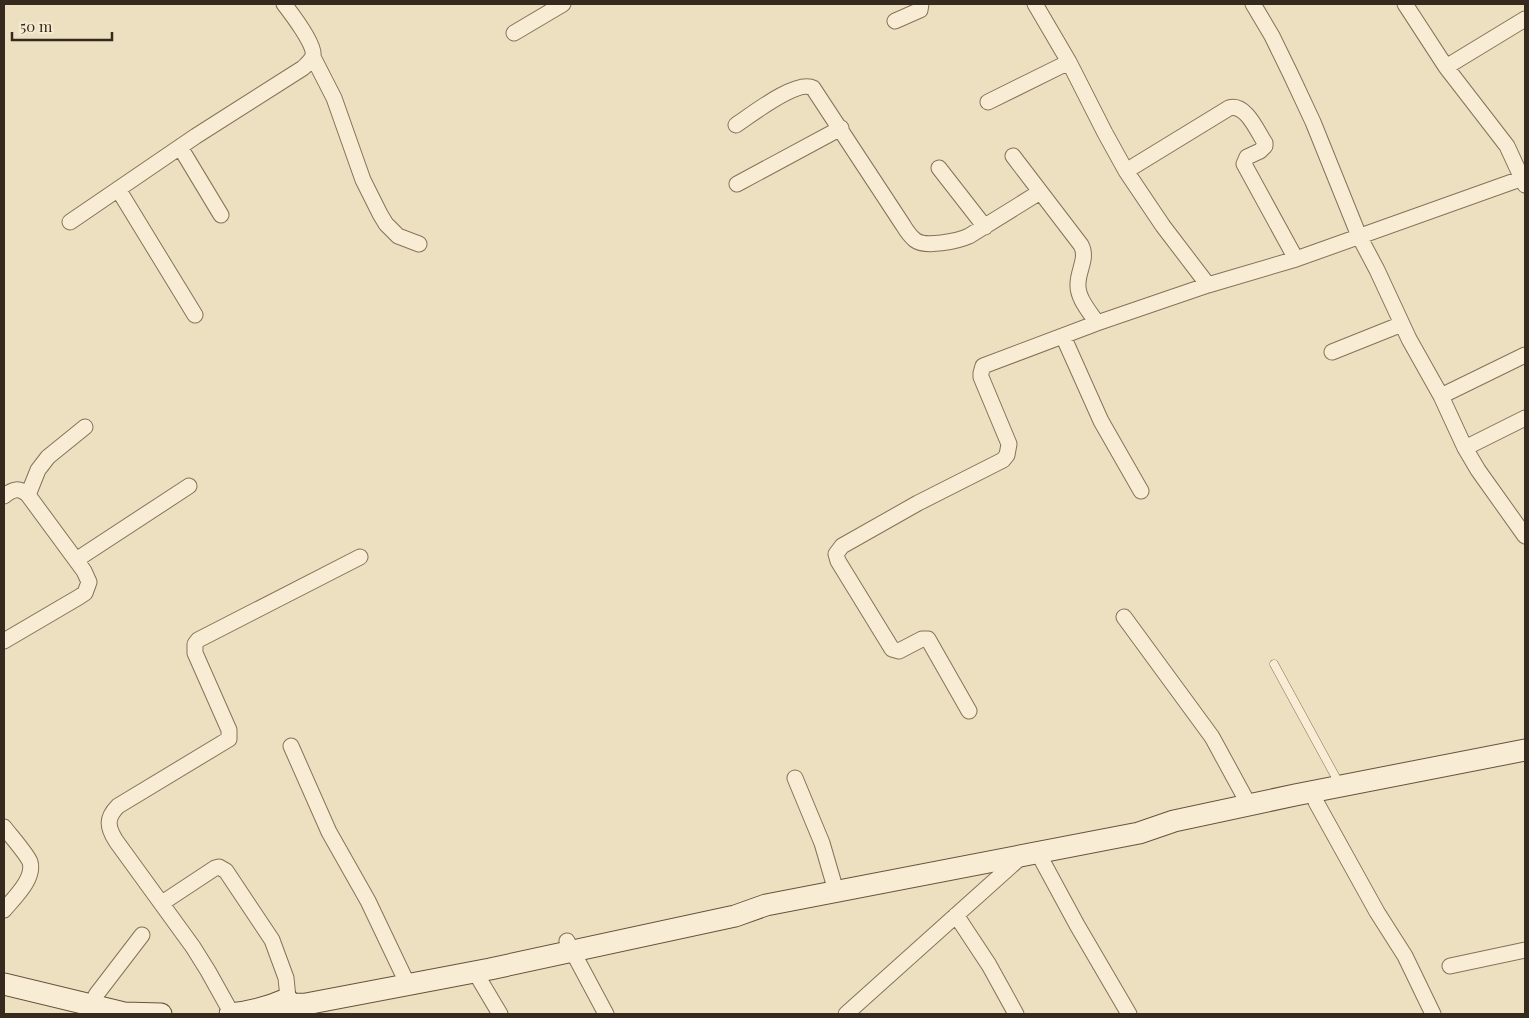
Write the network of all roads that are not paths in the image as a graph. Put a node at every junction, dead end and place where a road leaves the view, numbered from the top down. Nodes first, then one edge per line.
1 (284, 4) edge
2 (563, 4) edge
3 (922, 4) edge
4 (1035, 4) edge
5 (1253, 4) edge
6 (1405, 4) edge
7 (1525, 18) edge
8 (895, 21) dead end
9 (514, 33) dead end
10 (313, 57) junction
11 (1069, 62) junction
12 (1446, 67) junction
13 (988, 102) dead end
14 (736, 125) dead end
15 (841, 128) junction
16 (180, 147) junction
17 (1013, 156) dead end
18 (939, 168) dead end
19 (1126, 171) junction
20 (1524, 182) edge
21 (736, 184) dead end
22 (118, 189) junction
23 (1040, 192) junction
24 (221, 215) dead end
25 (70, 222) dead end
26 (985, 227) junction
27 (1359, 236) junction
28 (419, 244) dead end
29 (1296, 260) junction
30 (1208, 285) junction
31 (195, 316) dead end
32 (1097, 323) junction
33 (1402, 324) junction
34 (1063, 336) junction
35 (1332, 352) dead end
36 (1525, 355) edge
37 (1441, 396) junction
38 (1525, 418) edge
39 (85, 427) dead end
40 (1465, 448) junction
41 (189, 486) dead end
42 (1141, 491) dead end
43 (28, 495) junction
44 (4, 496) edge
45 (1519, 516) edge
46 (1525, 536) edge
47 (360, 558) dead end
48 (76, 560) junction
49 (1124, 617) dead end
50 (4, 641) edge
51 (1274, 664) dead end
52 (969, 711) dead end
53 (291, 746) dead end
54 (1525, 750) edge
55 (1525, 762) edge
56 (795, 778) dead end
57 (1341, 786) junction
58 (1316, 802) junction
59 (1249, 805) junction
60 (4, 827) edge
61 (1139, 833) junction
62 (1029, 855) junction
63 (836, 892) junction
64 (162, 904) junction
65 (4, 910) edge
66 (956, 915) junction
67 (142, 935) dead end
68 (569, 946) junction
69 (1525, 950) edge
70 (1450, 966) dead end
71 (475, 972) junction
72 (406, 979) junction
73 (5, 980) edge
74 (96, 995) junction
75 (282, 1001) junction
76 (157, 1014) edge
77 (231, 1014) edge
78 (500, 1014) edge
79 (606, 1014) edge
80 (846, 1014) edge
81 (1016, 1014) edge
82 (1129, 1014) edge
83 (1433, 1014) edge

1 - 10 street
2 - 9 street
3 - 8 street
4 - 11 street
5 - 27 street
6 - 12 street
7 - 12 street
10 - 16 street
10 - 28 street
11 - 13 street
11 - 19 street
12 - 20 street
14 - 15 street
15 - 21 street
15 - 26 street
16 - 22 street
16 - 24 street
17 - 23 street
18 - 26 street
19 - 29 street
19 - 30 street
20 - 27 street
22 - 25 street
22 - 31 street
23 - 26 street
23 - 32 street
27 - 29 street
27 - 33 street
29 - 30 street
30 - 32 street
32 - 34 street
33 - 35 street
33 - 37 street
34 - 42 street
34 - 52 street
36 - 37 street
37 - 40 street
38 - 40 street
39 - 43 street
40 - 45 street
41 - 48 street
43 - 44 street
43 - 48 street
45 - 46 street
47 - 64 street
48 - 50 street
49 - 59 street
51 - 57 lane
53 - 72 street
54 - 57 street
55 - 58 street
56 - 63 street
57 - 59 street
58 - 61 street
58 - 83 street
59 - 61 street
60 - 65 street
61 - 62 street
62 - 63 street
62 - 66 street
62 - 82 street
63 - 68 street
64 - 75 street
64 - 77 street
66 - 80 street
66 - 81 street
67 - 74 street
68 - 71 street
68 - 72 street
68 - 79 street
69 - 70 street
71 - 72 street
71 - 78 street
72 - 75 street
73 - 74 street
73 - 76 street
74 - 76 street
75 - 77 street

